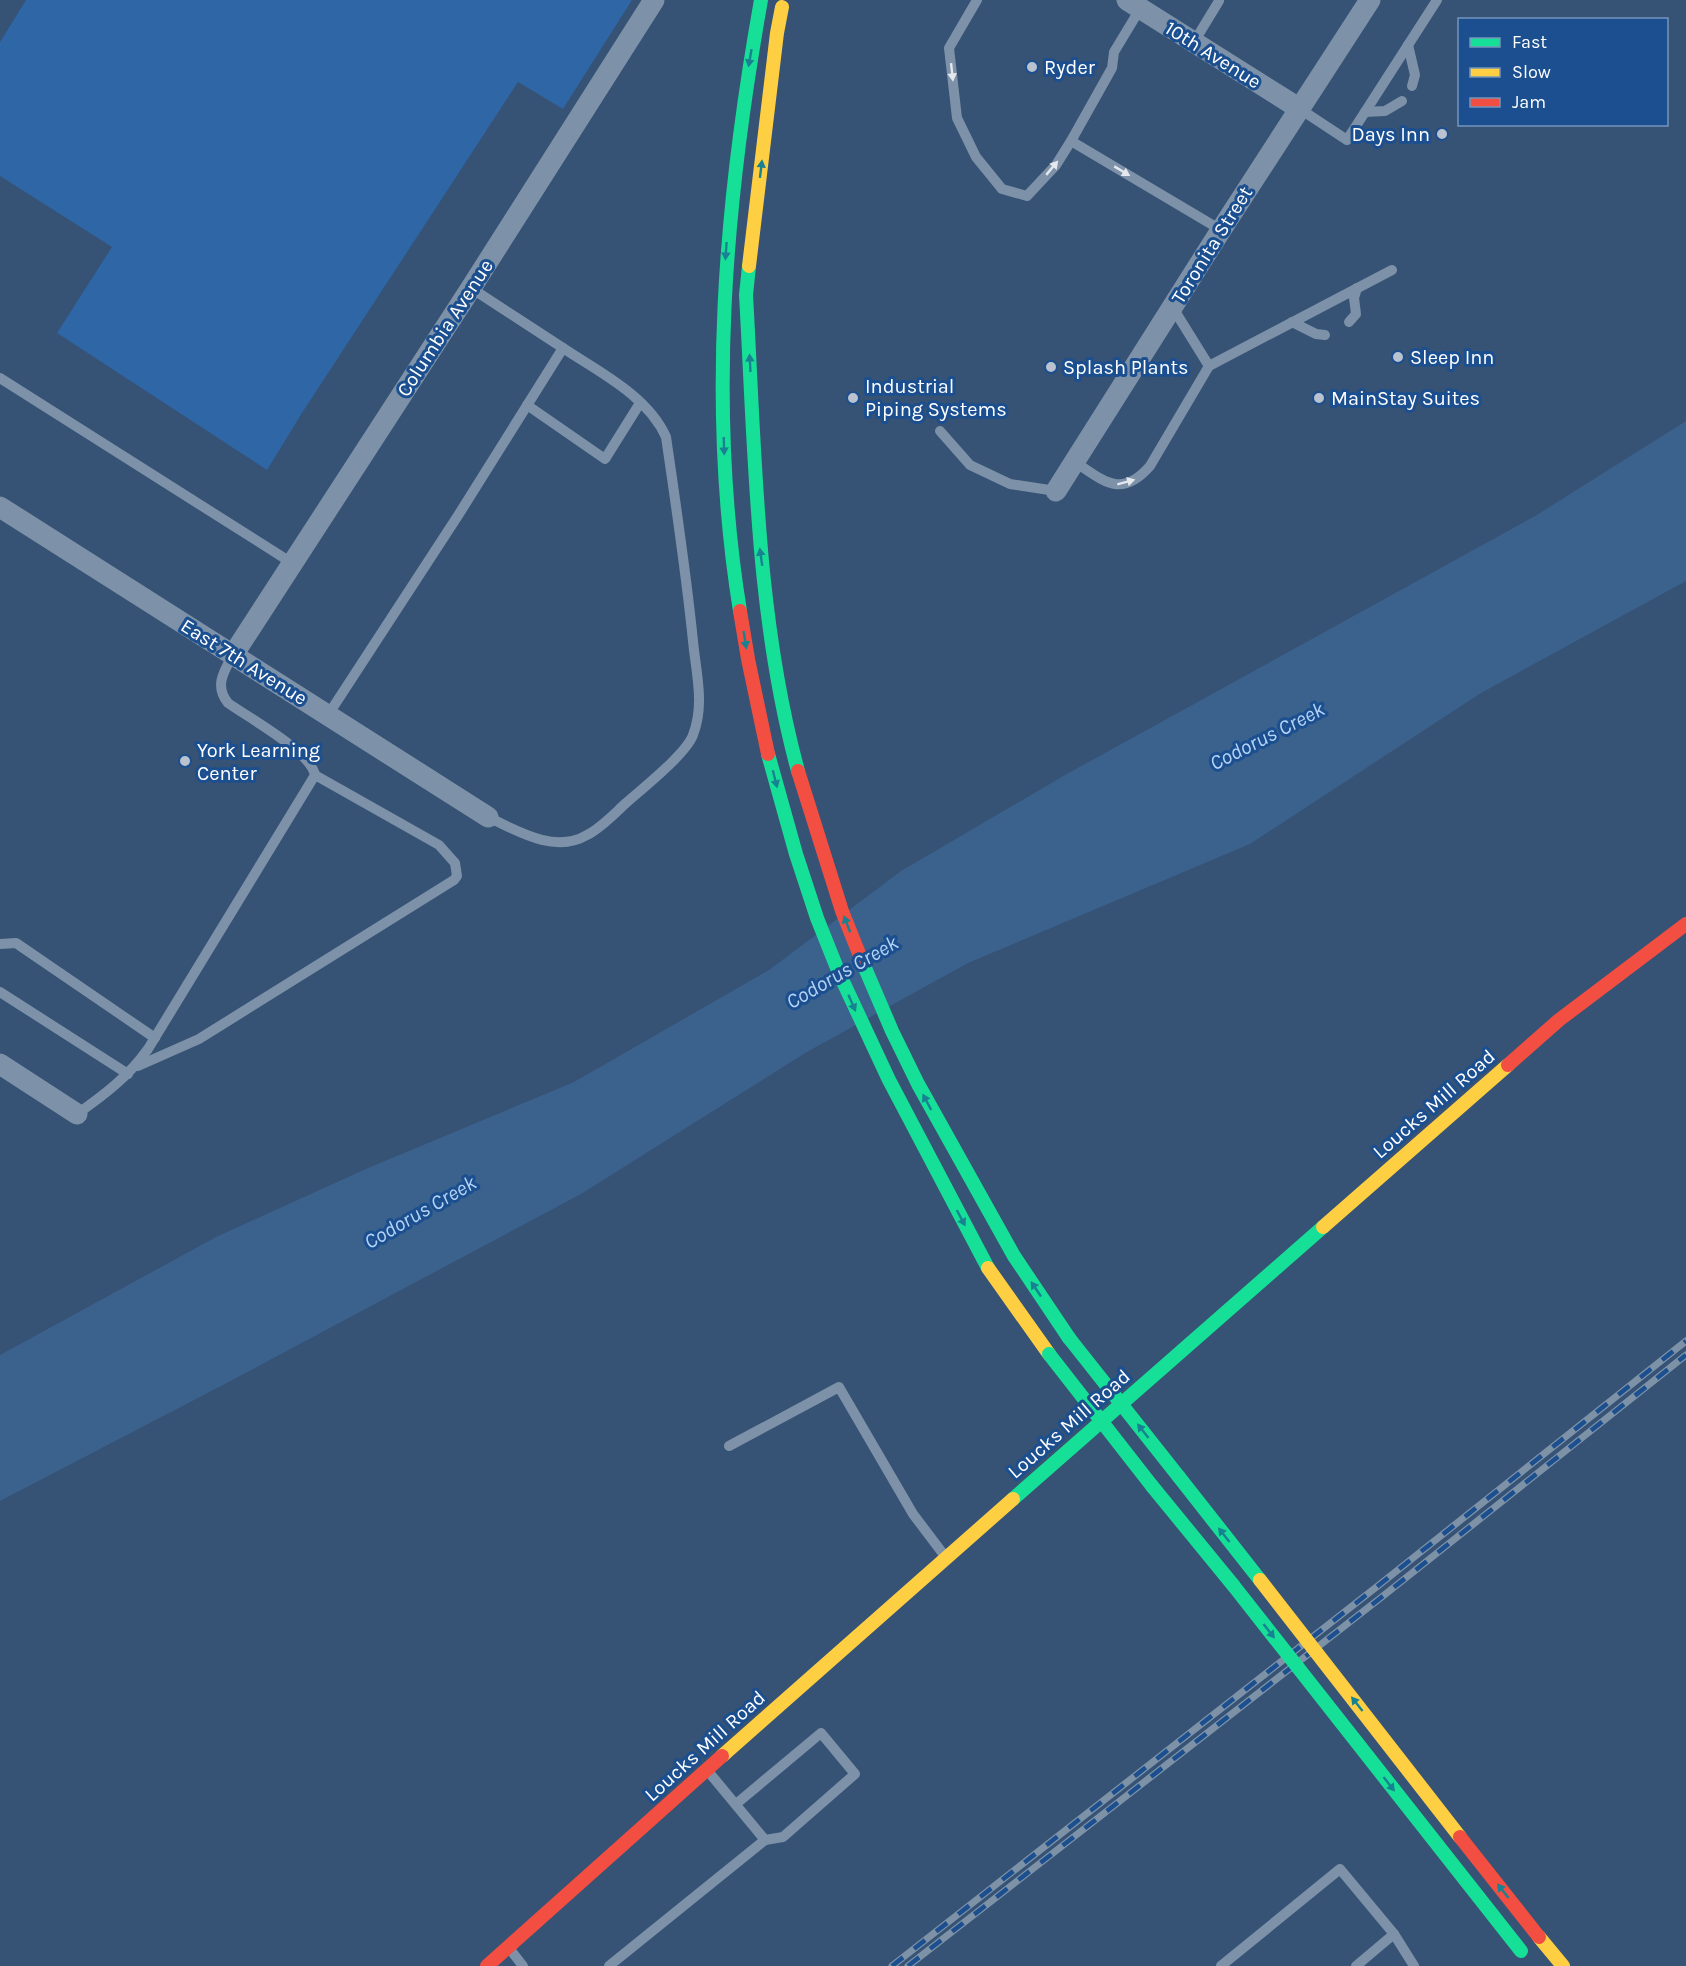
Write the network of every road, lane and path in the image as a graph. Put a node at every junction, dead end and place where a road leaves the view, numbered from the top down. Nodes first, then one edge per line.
1 (654, 0) edge
2 (761, 0) edge
3 (783, 0) edge
4 (977, 0) edge
5 (1370, 0) edge
6 (1437, 0) edge
7 (1219, 1) edge
8 (1133, 4) edge
9 (1194, 42) junction
10 (1408, 45) junction
11 (1412, 86) dead end
12 (1402, 101) dead end
13 (1300, 109) junction
14 (1365, 112) junction
15 (1071, 141) junction
16 (1221, 230) junction
17 (1392, 270) dead end
18 (471, 288) junction
19 (1357, 288) junction
20 (1173, 308) junction
21 (1292, 322) junction
22 (1349, 322) dead end
23 (1325, 335) dead end
24 (562, 348) junction
25 (1209, 366) junction
26 (0, 378) edge
27 (640, 403) junction
28 (527, 405) junction
29 (940, 431) dead end
30 (1075, 462) junction
31 (1056, 491) joint
32 (0, 507) edge
33 (292, 563) junction
34 (233, 655) junction
35 (328, 715) junction
36 (315, 775) junction
37 (488, 817) joint
38 (1686, 924) edge
39 (0, 944) edge
40 (0, 992) edge
41 (155, 1038) junction
42 (0, 1064) edge
43 (132, 1070) junction
44 (77, 1114) joint
45 (729, 1446) dead end
46 (946, 1557) junction
47 (707, 1770) junction
48 (736, 1804) junction
49 (765, 1840) junction
50 (1394, 1934) junction
51 (508, 1947) junction
52 (1524, 1955) dead end
53 (487, 1966) edge
54 (523, 1966) edge
55 (609, 1966) edge
56 (1221, 1966) edge
57 (1356, 1966) edge
58 (1414, 1966) edge
59 (1563, 1966) edge

1 - 18 street, Columbia Avenue
2 -> 52 main road, bridge
59 -> 3 main road, bridge
4 -> 15 lane
5 - 13 street, Toronita Street
6 - 10 lane
7 - 9 lane
8 - 9 street, 10th Avenue
8 - 15 lane
9 - 13 street, 10th Avenue
10 - 11 lane
10 - 14 lane
12 - 14 lane
13 - 14 lane
13 - 16 street, Toronita Street
15 -> 16 lane
16 - 20 street, Toronita Street
17 - 19 lane
18 - 24 lane
18 - 33 street, Columbia Avenue
19 - 21 lane
19 - 22 lane
20 - 25 lane
20 - 30 street, Toronita Street
21 - 23 lane
21 - 25 lane
24 - 27 lane
24 - 28 lane
30 -> 25 lane
26 - 33 lane
27 - 28 lane
27 - 37 lane
28 - 35 lane
29 - 31 lane
30 - 31 street, Toronita Street
32 - 34 street, East 7th Avenue
33 - 34 street, Columbia Avenue
34 - 35 street, East 7th Avenue
34 - 36 lane
35 - 37 street, East 7th Avenue
36 - 41 lane
36 - 43 lane
38 - 46 main road, Loucks Mill Road
39 - 41 lane
40 - 43 lane
41 - 43 lane
42 - 44 street
43 - 44 lane
45 - 46 lane
46 - 47 main road, Loucks Mill Road
47 - 48 lane
47 - 51 main road, Loucks Mill Road
48 - 49 lane
48 - 49 lane
49 - 55 lane
50 - 56 lane
50 - 57 lane
50 - 58 lane
51 - 53 main road, Loucks Mill Road
51 - 54 lane

